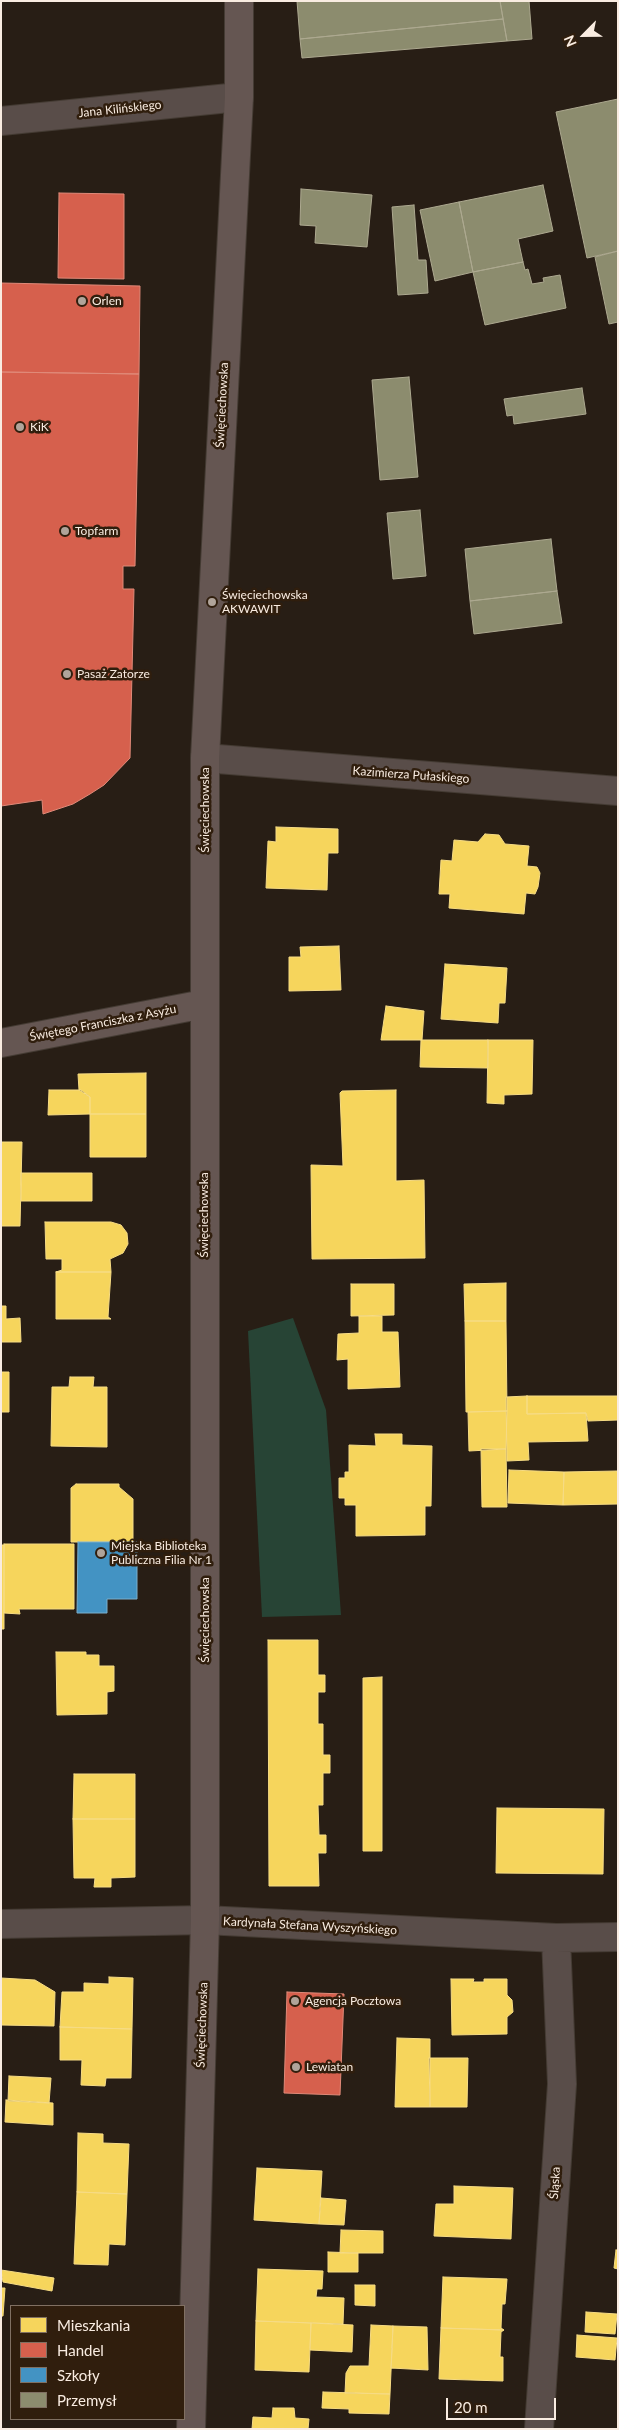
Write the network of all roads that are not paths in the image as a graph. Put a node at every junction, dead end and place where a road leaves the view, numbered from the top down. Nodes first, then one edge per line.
1 (238, 1) edge
2 (239, 97) junction
3 (1, 121) edge
4 (205, 758) junction
5 (618, 791) edge
6 (204, 1004) junction
7 (1, 1043) edge
8 (205, 1920) junction
9 (1, 1924) edge
10 (618, 1937) edge
11 (556, 1938) junction
12 (191, 2429) edge
13 (539, 2429) edge

1 - 2 street, Święciechowska
2 - 3 street, Jana Kilińskiego
2 - 4 street, Święciechowska
4 - 5 street, Kazimierza Pułaskiego
4 - 6 street, Święciechowska
6 - 7 street, Świętego Franciszka z Asyżu
6 - 8 street, Święciechowska
8 - 9 street, Kardynała Stefana Wyszyńskiego
8 - 11 street, Kardynała Stefana Wyszyńskiego
8 - 12 street, Święciechowska
10 - 11 street, Kardynała Stefana Wyszyńskiego
11 - 13 street, Śląska

